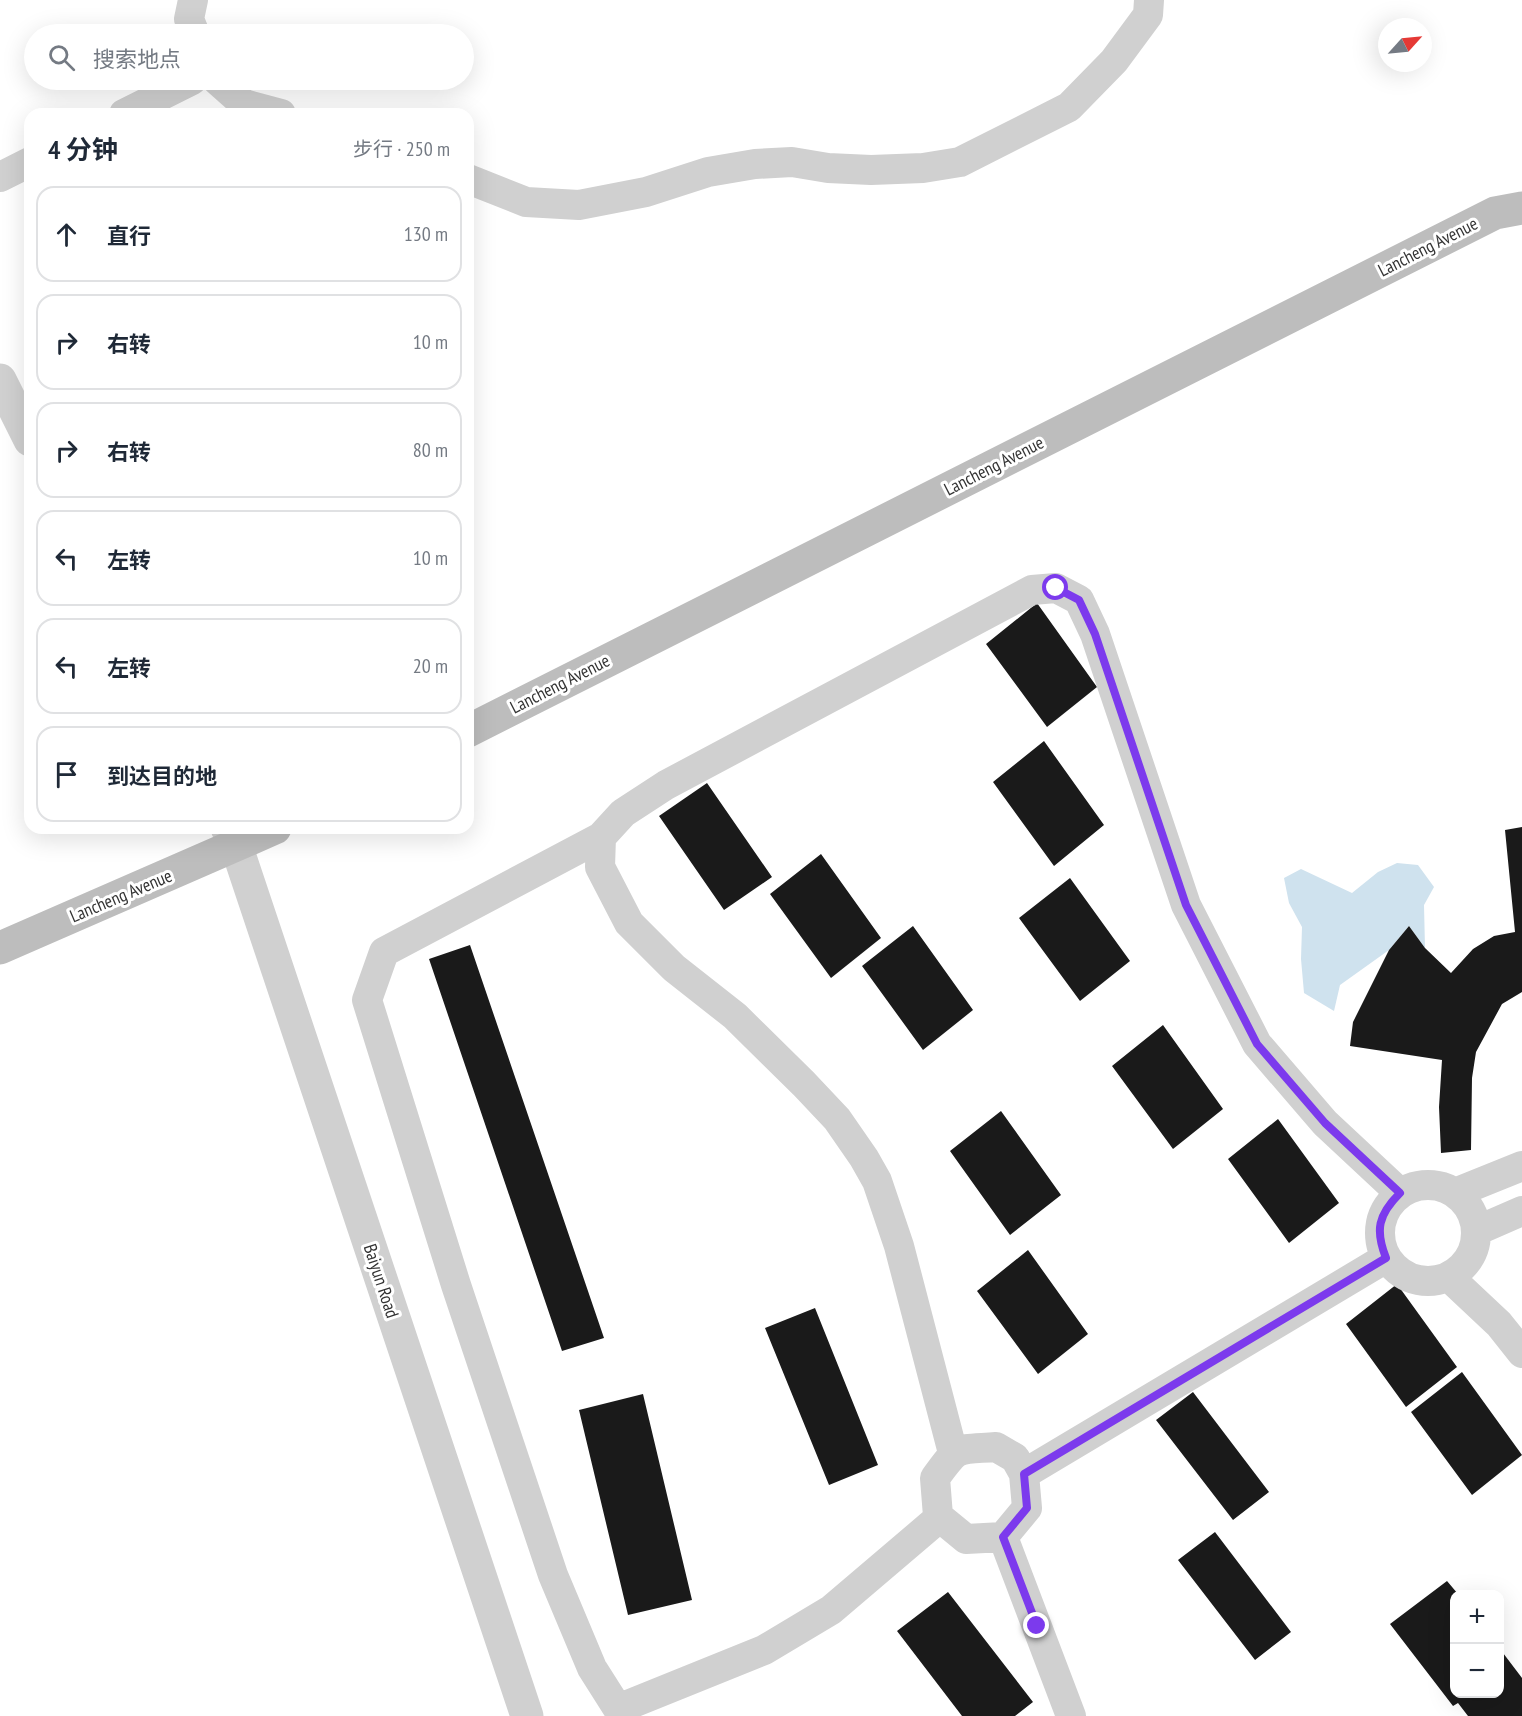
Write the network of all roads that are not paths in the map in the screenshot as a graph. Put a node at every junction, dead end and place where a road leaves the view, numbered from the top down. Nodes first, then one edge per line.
1 (193, 0) edge
2 (1149, 0) edge
3 (191, 24) edge
4 (172, 90) edge
5 (228, 90) edge
6 (136, 108) edge
7 (259, 108) edge
8 (24, 165) edge
9 (0, 177) edge
10 (474, 181) edge
11 (1522, 208) edge
12 (0, 380) edge
13 (24, 428) edge
14 (474, 727) edge
15 (231, 837) edge
16 (601, 837) junction
17 (0, 948) edge
18 (1522, 1166) edge
19 (1400, 1193) junction
20 (1455, 1193) junction
21 (1522, 1211) edge
22 (1476, 1231) junction
23 (1386, 1258) junction
24 (1449, 1277) junction
25 (1522, 1353) edge
26 (953, 1454) junction
27 (1024, 1474) junction
28 (939, 1518) junction
29 (1003, 1537) junction
30 (620, 1712) edge
31 (527, 1716) edge
32 (1071, 1716) edge

1 - 3 street
2 - 10 street
4 - 6 street
5 - 7 street
8 - 9 street
11 - 14 main road, Lancheng Avenue
12 - 13 street
15 - 17 main road, Lancheng Avenue
15 - 31 street, Baiyun Road
16 - 19 street
16 - 26 street
16 - 30 street
18 - 20 street
19 - 20 street
19 - 23 street
20 - 22 street
21 - 22 street
22 - 24 street
23 - 24 street
23 - 27 street
24 - 25 street
26 - 27 street
26 - 28 street
27 - 29 street
28 - 29 street
28 - 30 street
29 - 32 street

